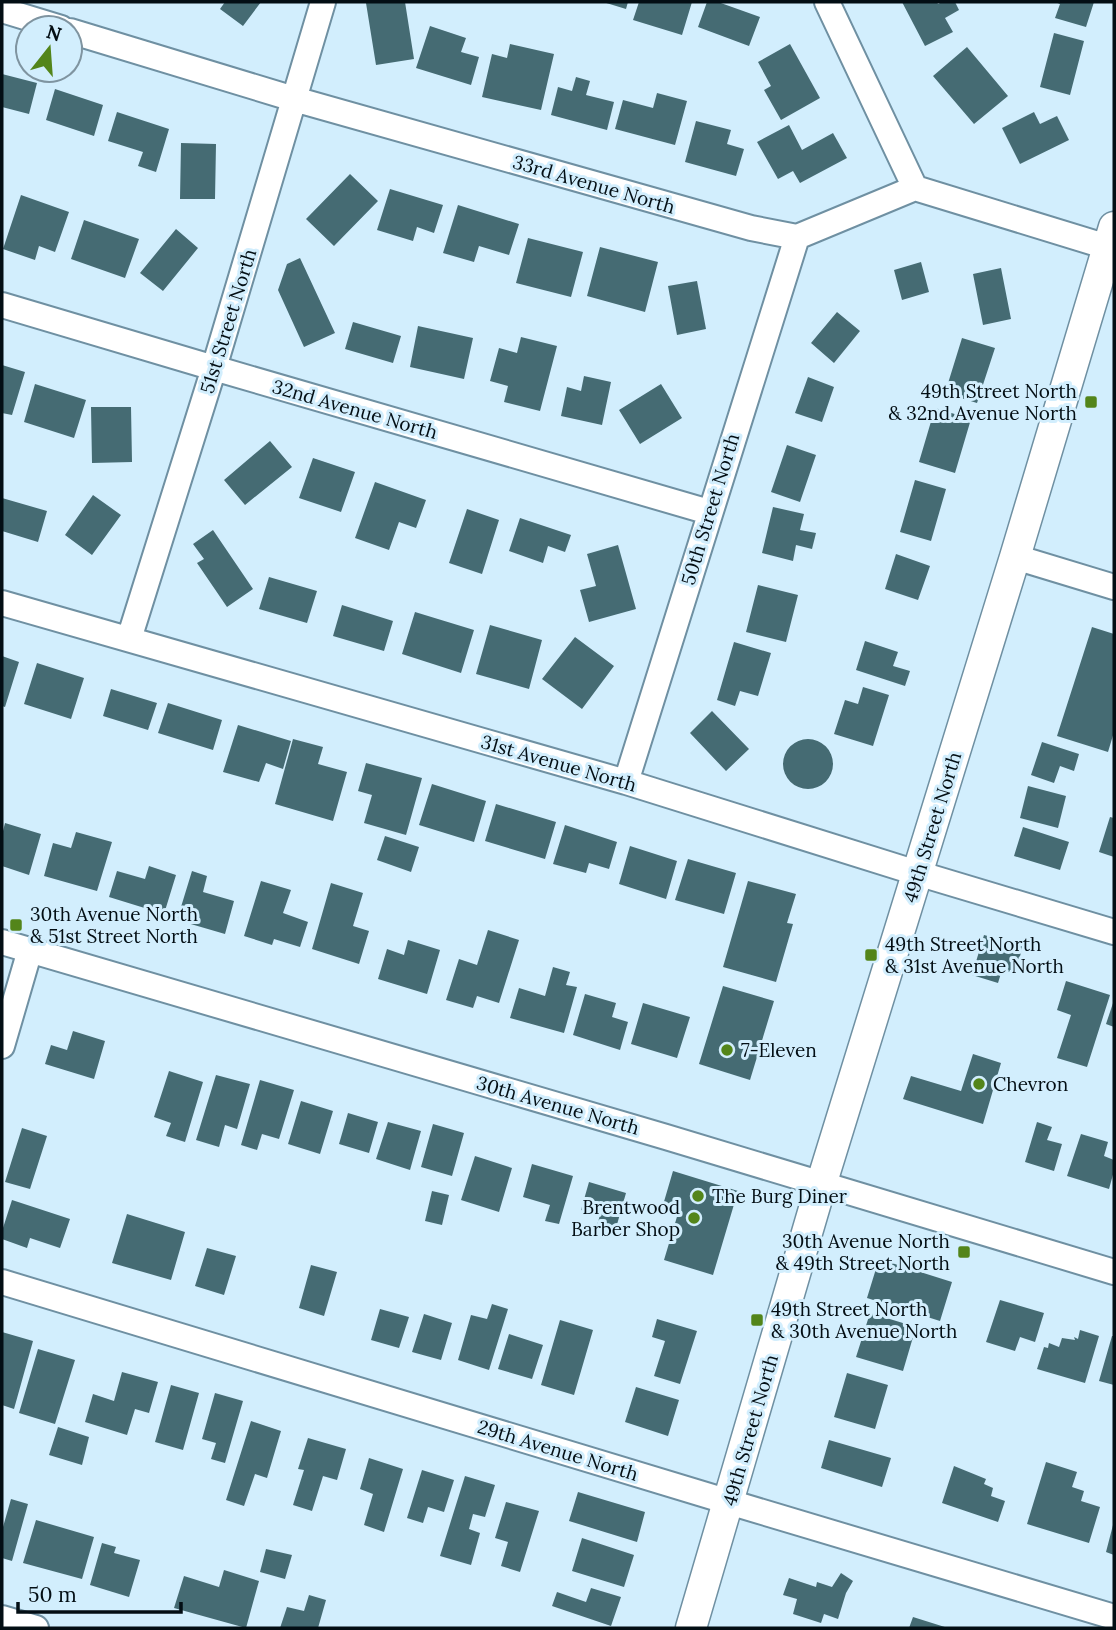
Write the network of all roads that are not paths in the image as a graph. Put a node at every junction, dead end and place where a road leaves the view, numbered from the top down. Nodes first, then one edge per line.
1 (323, 2) edge
2 (827, 2) edge
3 (84, 35) edge
4 (294, 99) junction
5 (915, 188) junction
6 (797, 237) junction
7 (1112, 241) edge
8 (2, 305) edge
9 (214, 368) junction
10 (709, 512) junction
11 (1015, 557) junction
12 (1114, 587) edge
13 (2, 603) edge
14 (129, 639) junction
15 (626, 782) junction
16 (918, 873) junction
17 (1114, 932) edge
18 (2, 942) edge
19 (30, 950) junction
20 (2, 1046) edge
21 (821, 1185) junction
22 (1114, 1272) edge
23 (2, 1282) edge
24 (729, 1502) junction
25 (1114, 1617) edge
26 (2, 1618) edge
27 (36, 1628) edge
28 (691, 1628) edge

1 - 4 street, 51st Street North
2 - 5 street
3 - 4 street, 33rd Avenue North
4 - 6 street, 33rd Avenue North
4 - 9 street, 51st Street North
5 - 6 street
5 - 7 street
6 - 10 street, 50th Street North
7 - 11 main road, 49th Street North
8 - 9 street, 32nd Avenue North
9 - 10 street, 32nd Avenue North
9 - 14 street, 51st Street North
10 - 15 street, 50th Street North
11 - 12 street
11 - 16 main road, 49th Street North
13 - 14 street, 31st Avenue North
14 - 15 street, 31st Avenue North
15 - 16 street, 31st Avenue North
16 - 17 street, 31st Avenue North
16 - 21 main road, 49th Street North
18 - 19 street, 30th Avenue North
19 - 20 street
19 - 21 street, 30th Avenue North
21 - 22 street, 30th Avenue North
21 - 24 main road, 49th Street North
23 - 24 street, 29th Avenue North
24 - 25 street, 29th Avenue North
24 - 28 main road, 49th Street North
26 - 27 street

